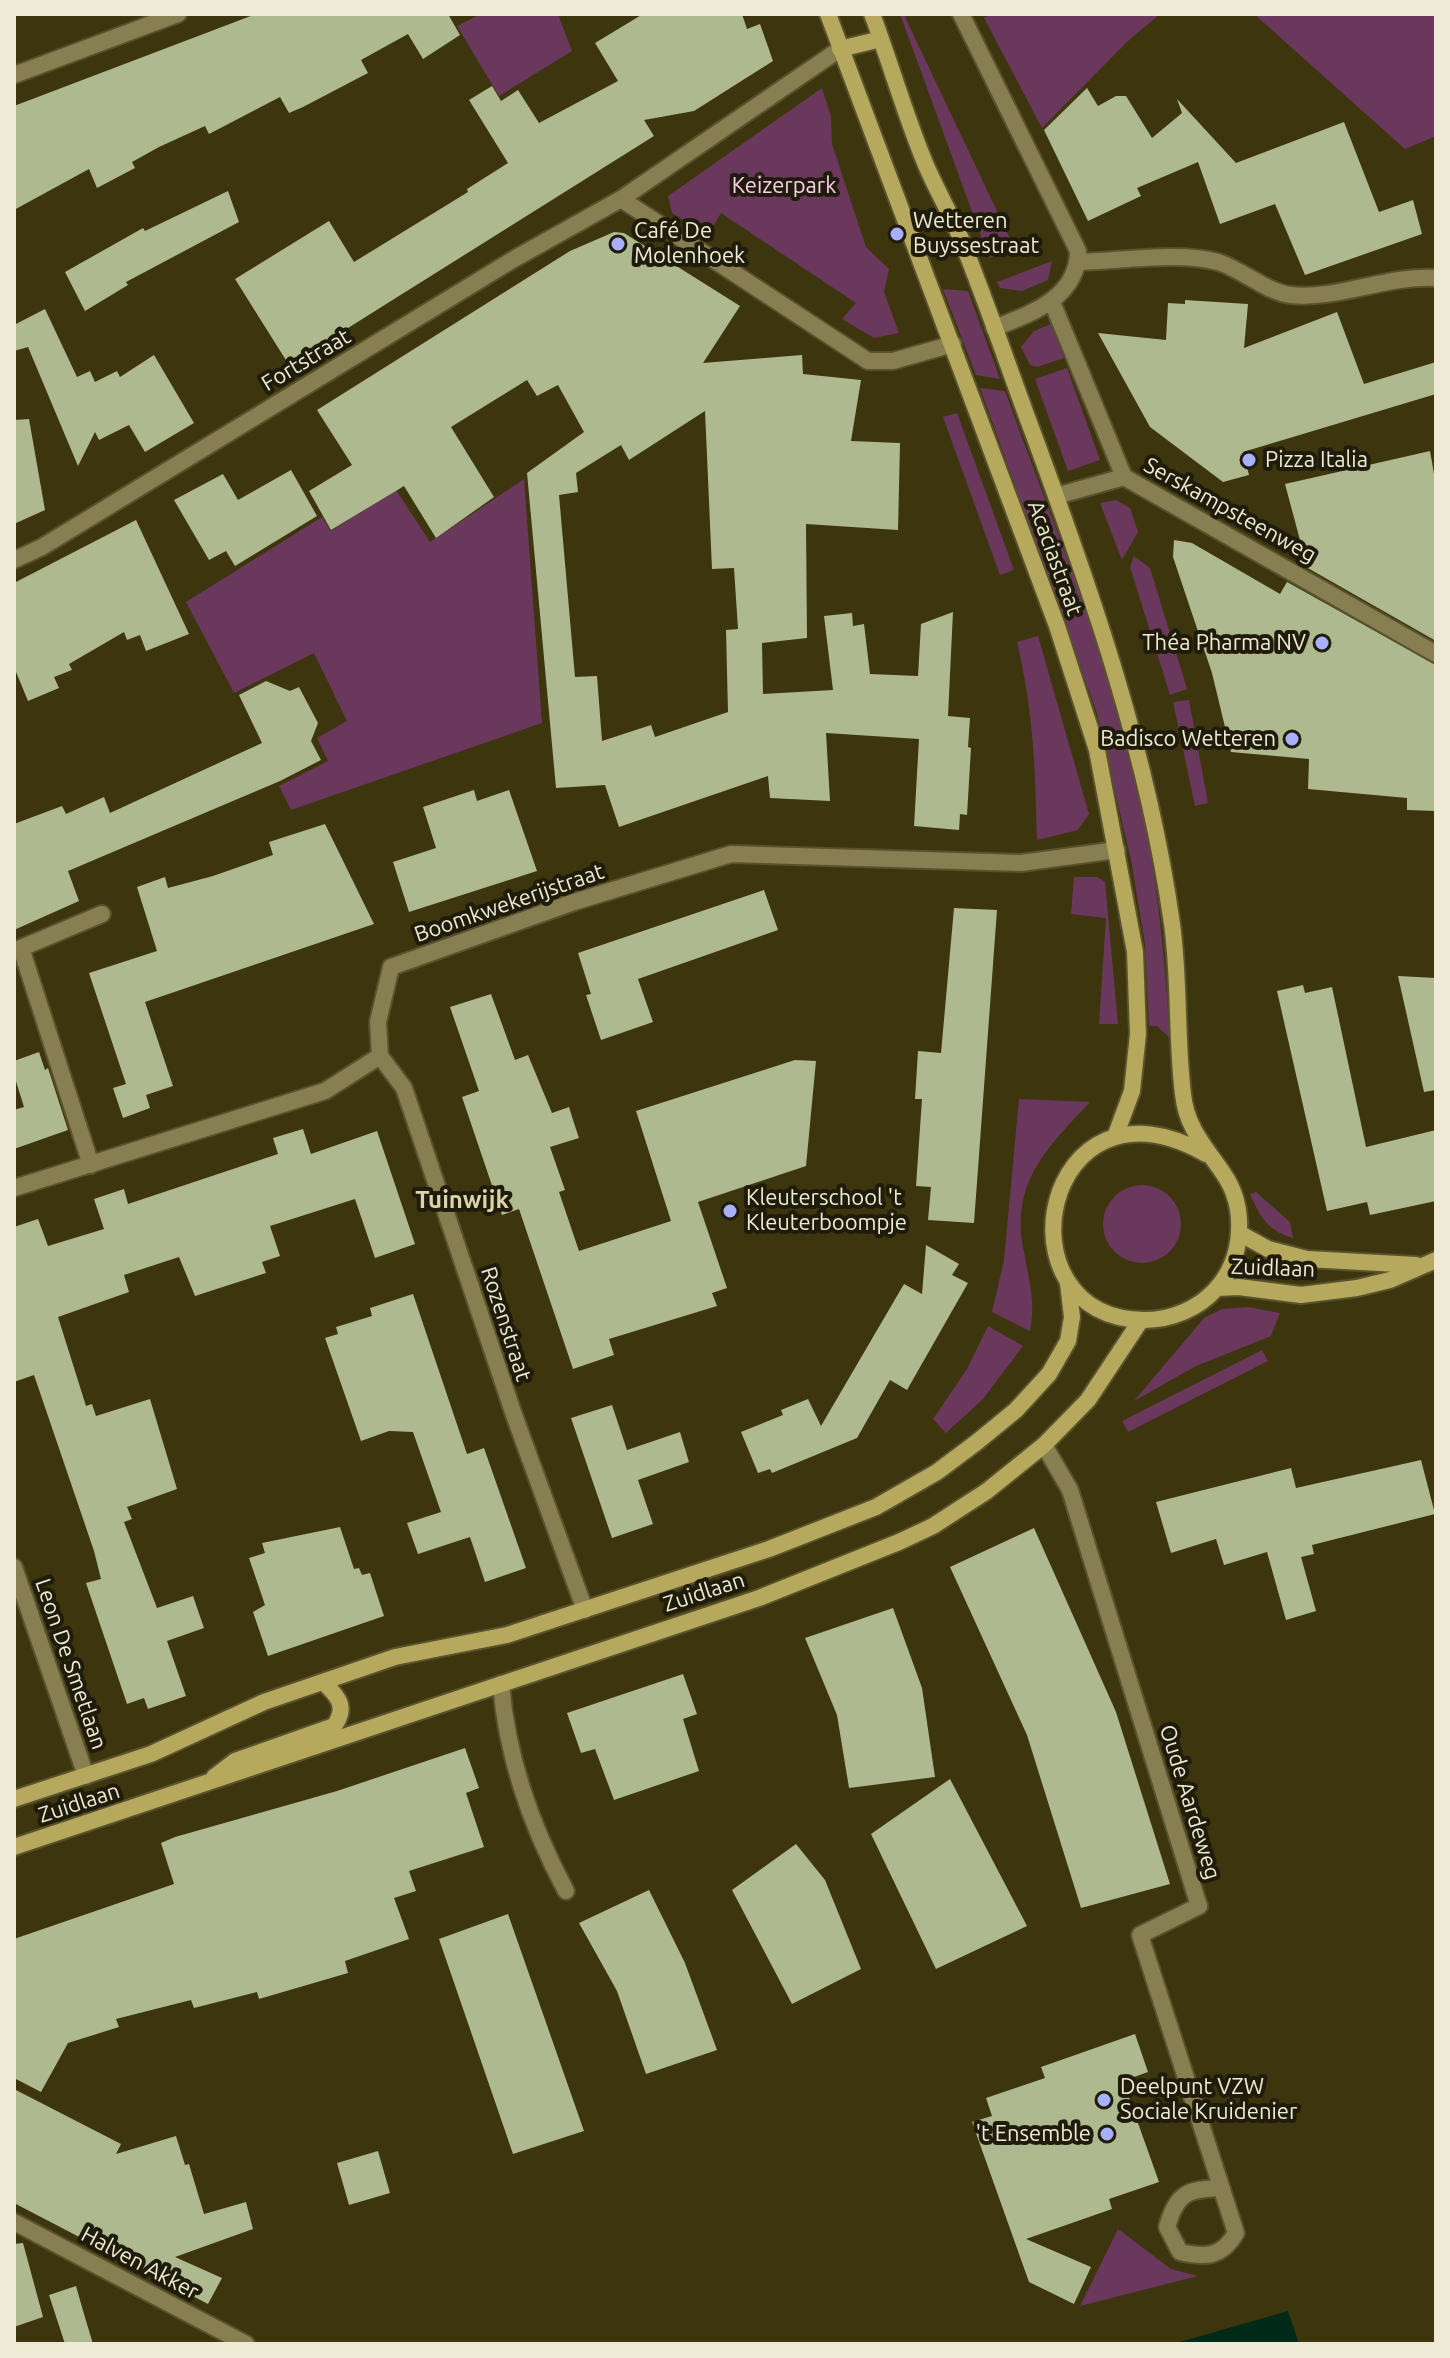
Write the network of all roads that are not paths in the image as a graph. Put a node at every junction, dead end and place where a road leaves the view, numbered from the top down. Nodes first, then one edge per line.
1 (178, 14) edge
2 (828, 14) edge
3 (872, 14) edge
4 (961, 14) edge
5 (881, 39) junction
6 (840, 49) junction
7 (14, 75) edge
8 (621, 199) junction
9 (1078, 262) junction
10 (1436, 278) edge
11 (1052, 302) junction
12 (994, 328) junction
13 (953, 344) junction
14 (1124, 477) junction
15 (1056, 496) junction
16 (14, 560) edge
17 (1436, 654) edge
18 (1117, 850) junction
19 (102, 914) dead end
20 (380, 1056) junction
21 (1115, 1137) junction
22 (1206, 1154) junction
23 (91, 1165) junction
24 (14, 1188) edge
25 (1239, 1233) junction
26 (1436, 1260) edge
27 (1417, 1265) junction
28 (1067, 1277) junction
29 (1217, 1288) junction
30 (1141, 1320) junction
31 (1044, 1445) junction
32 (14, 1567) edge
33 (585, 1610) junction
34 (323, 1682) junction
35 (501, 1684) junction
36 (86, 1776) junction
37 (203, 1785) junction
38 (14, 1799) edge
39 (14, 1847) edge
40 (566, 1891) dead end
41 (1221, 2188) junction
42 (14, 2222) edge
43 (246, 2344) edge

1 - 7 street
2 - 6 main road, Acaciastraat
3 - 5 main road, Acaciastraat
4 - 9 street
5 - 6 main road
5 - 12 main road, Acaciastraat
6 - 8 street, Fortstraat
6 - 13 main road, Acaciastraat
8 - 13 street
8 - 16 street, Fortstraat
9 - 10 street
9 - 11 street
11 - 12 street
11 - 14 street, Serskampsteenweg
12 - 15 main road, Acaciastraat
13 - 18 main road, Acaciastraat
14 - 15 street
14 - 17 street, Serskampsteenweg
15 - 22 main road, Acaciastraat
18 - 20 street, Boomkwekerijstraat
18 - 21 main road, Acaciastraat
19 - 23 street
20 - 23 street
20 - 33 street, Rozenstraat
21 - 22 main road, Acaciastraat
21 - 28 main road, Acaciastraat
22 - 25 main road, Acaciastraat
23 - 24 street
25 - 27 main road, Zuidlaan
25 - 29 main road, Acaciastraat
26 - 27 main road, Zuidlaan
27 - 29 main road, Zuidlaan
28 - 30 main road, Acaciastraat
28 - 33 main road, Zuidlaan
29 - 30 main road, Acaciastraat
30 - 31 main road, Zuidlaan
31 - 35 main road, Zuidlaan
31 - 41 street, Oude Aardeweg
32 - 36 street, Leon De Smetlaan
33 - 34 main road, Zuidlaan
34 - 36 main road, Zuidlaan
34 - 37 main road, Zuidlaan
35 - 37 main road, Zuidlaan
35 - 40 street
36 - 38 main road, Zuidlaan
37 - 39 main road, Zuidlaan
41 - 41 street, Oude Aardeweg
42 - 43 street, Halven Akker

